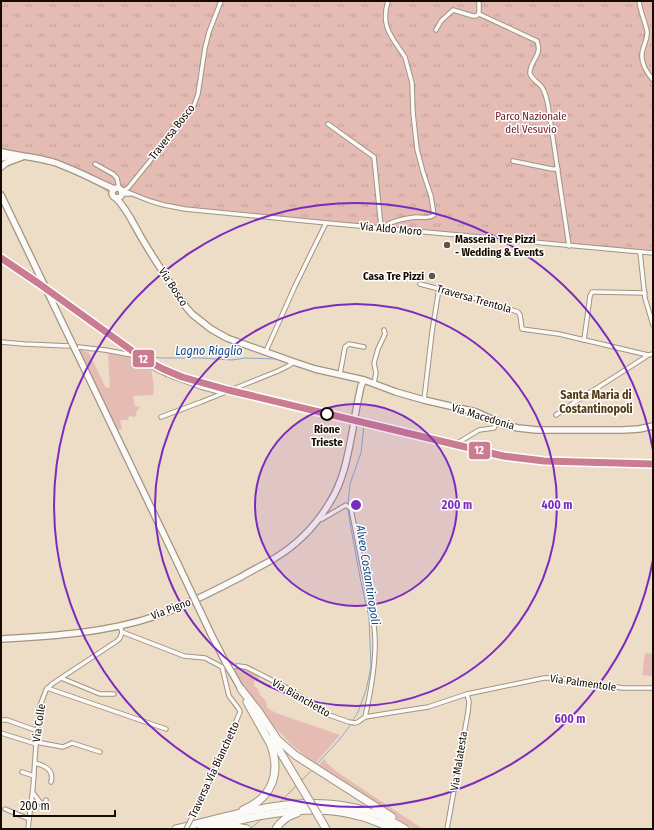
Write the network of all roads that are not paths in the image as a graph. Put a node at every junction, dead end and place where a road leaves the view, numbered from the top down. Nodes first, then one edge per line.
1 (221, 1) edge
2 (388, 1) edge
3 (480, 1) edge
4 (638, 1) edge
5 (479, 14) junction
6 (436, 30) dead end
7 (653, 80) edge
8 (328, 124) dead end
9 (1, 152) edge
10 (16, 155) junction
11 (26, 156) junction
12 (1, 158) edge
13 (512, 161) dead end
14 (96, 164) dead end
15 (1, 167) edge
16 (558, 169) junction
17 (121, 193) junction
18 (1, 195) edge
19 (326, 223) junction
20 (381, 228) junction
21 (387, 228) junction
22 (569, 246) junction
23 (640, 252) junction
24 (653, 253) edge
25 (420, 284) dead end
26 (439, 289) junction
27 (644, 293) junction
28 (653, 325) edge
29 (384, 330) dead end
30 (584, 340) junction
31 (1, 342) edge
32 (74, 346) junction
33 (364, 347) dead end
34 (266, 352) junction
35 (653, 354) edge
36 (648, 355) junction
37 (294, 362) junction
38 (340, 374) junction
39 (364, 380) junction
40 (374, 383) junction
41 (223, 393) junction
42 (424, 400) junction
43 (556, 415) dead end
44 (161, 417) dead end
45 (497, 421) junction
46 (653, 426) edge
47 (459, 442) dead end
48 (350, 502) dead end
49 (346, 505) junction
50 (318, 520) junction
51 (120, 626) junction
52 (122, 632) junction
53 (1, 639) edge
54 (224, 665) junction
55 (60, 678) junction
56 (47, 688) junction
57 (653, 688) edge
58 (241, 689) junction
59 (114, 694) dead end
60 (467, 694) junction
61 (365, 717) junction
62 (1, 720) edge
63 (166, 729) dead end
64 (38, 731) junction
65 (1, 733) edge
66 (36, 743) junction
67 (100, 752) dead end
68 (35, 762) junction
69 (22, 772) dead end
70 (34, 776) junction
71 (51, 782) dead end
72 (33, 793) junction
73 (46, 800) dead end
74 (5, 808) dead end
75 (273, 810) junction
76 (355, 815) junction
77 (29, 818) junction
78 (29, 829) edge
79 (175, 829) edge
80 (186, 829) edge
81 (201, 829) edge
82 (217, 829) edge
83 (247, 829) edge
84 (276, 829) edge
85 (326, 829) edge
86 (392, 829) edge
87 (405, 829) edge
88 (408, 829) edge
89 (447, 829) edge

1 - 17 street, Traversa Bosco
2 - 21 street
3 - 5 street
4 - 7 street
5 - 6 street
5 - 16 street
8 - 20 street
9 - 10 main road, Via Bosco
10 - 11 main road, Via Bosco
10 - 12 main road, Via Bosco
11 - 15 main road
11 - 17 main road, Via Bosco
13 - 16 street
14 - 17 street
16 - 22 street
17 - 19 street, Via Aldo Moro
17 - 34 main road, Via Bosco
18 - 32 main road
19 - 20 street, Via Aldo Moro
19 - 34 street
20 - 21 street, Via Aldo Moro
21 - 22 street, Via Aldo Moro
22 - 23 street, Via Aldo Moro
23 - 24 street, Via Aldo Moro
23 - 27 street
25 - 26 street, Traversa Trentola
26 - 30 street, Traversa Trentola
26 - 42 street
27 - 28 street
27 - 30 street
29 - 40 street
30 - 36 street, Traversa Trentola
31 - 32 street
32 - 41 street
32 - 54 main road, bridge
33 - 38 street
34 - 37 main road, Via Bosco
35 - 36 street, Traversa Trentola
36 - 43 street
37 - 38 main road, Via Bosco
37 - 41 street
38 - 39 main road, Via Bosco
39 - 40 main road, Via Macedonia
39 - 50 main road, Via Pigno
40 - 42 main road, Via Macedonia
41 - 44 street
42 - 45 main road, Via Macedonia
45 - 46 main road, Via Macedonia
45 - 47 street
48 - 49 street, Via Pigno
49 - 50 street, Via Pigno
49 - 61 street
50 - 51 main road, Via Pigno
51 - 52 street
51 - 53 main road, Via Pigno
52 - 54 street, Via Bianchetto
52 - 55 street, Via Colle
54 - 58 main road, bridge
54 - 61 street, Via Bianchetto
54 - 80 street, Traversa Via Bianchetto, bridge
55 - 56 street, Via Colle
55 - 59 street
56 - 63 street
56 - 64 street, Via Colle
57 - 60 street, Via Palmentole
58 - 79 highway
58 - 85 highway, bridge
58 - 88 highway
60 - 61 street, Via Bianchetto
60 - 89 street, Via Malatesta
62 - 64 street
64 - 66 street, Via Colle
65 - 66 street
66 - 67 street
66 - 68 street, Via Colle
68 - 70 street, Via Colle
68 - 71 street
69 - 70 street
70 - 72 street, Via Colle
72 - 73 street
72 - 77 street, Via Colle
74 - 77 street
75 - 76 highway
75 - 79 highway
75 - 81 highway
75 - 87 highway
76 - 84 highway
76 - 86 highway
77 - 78 street, Via Colle
82 - 83 highway

